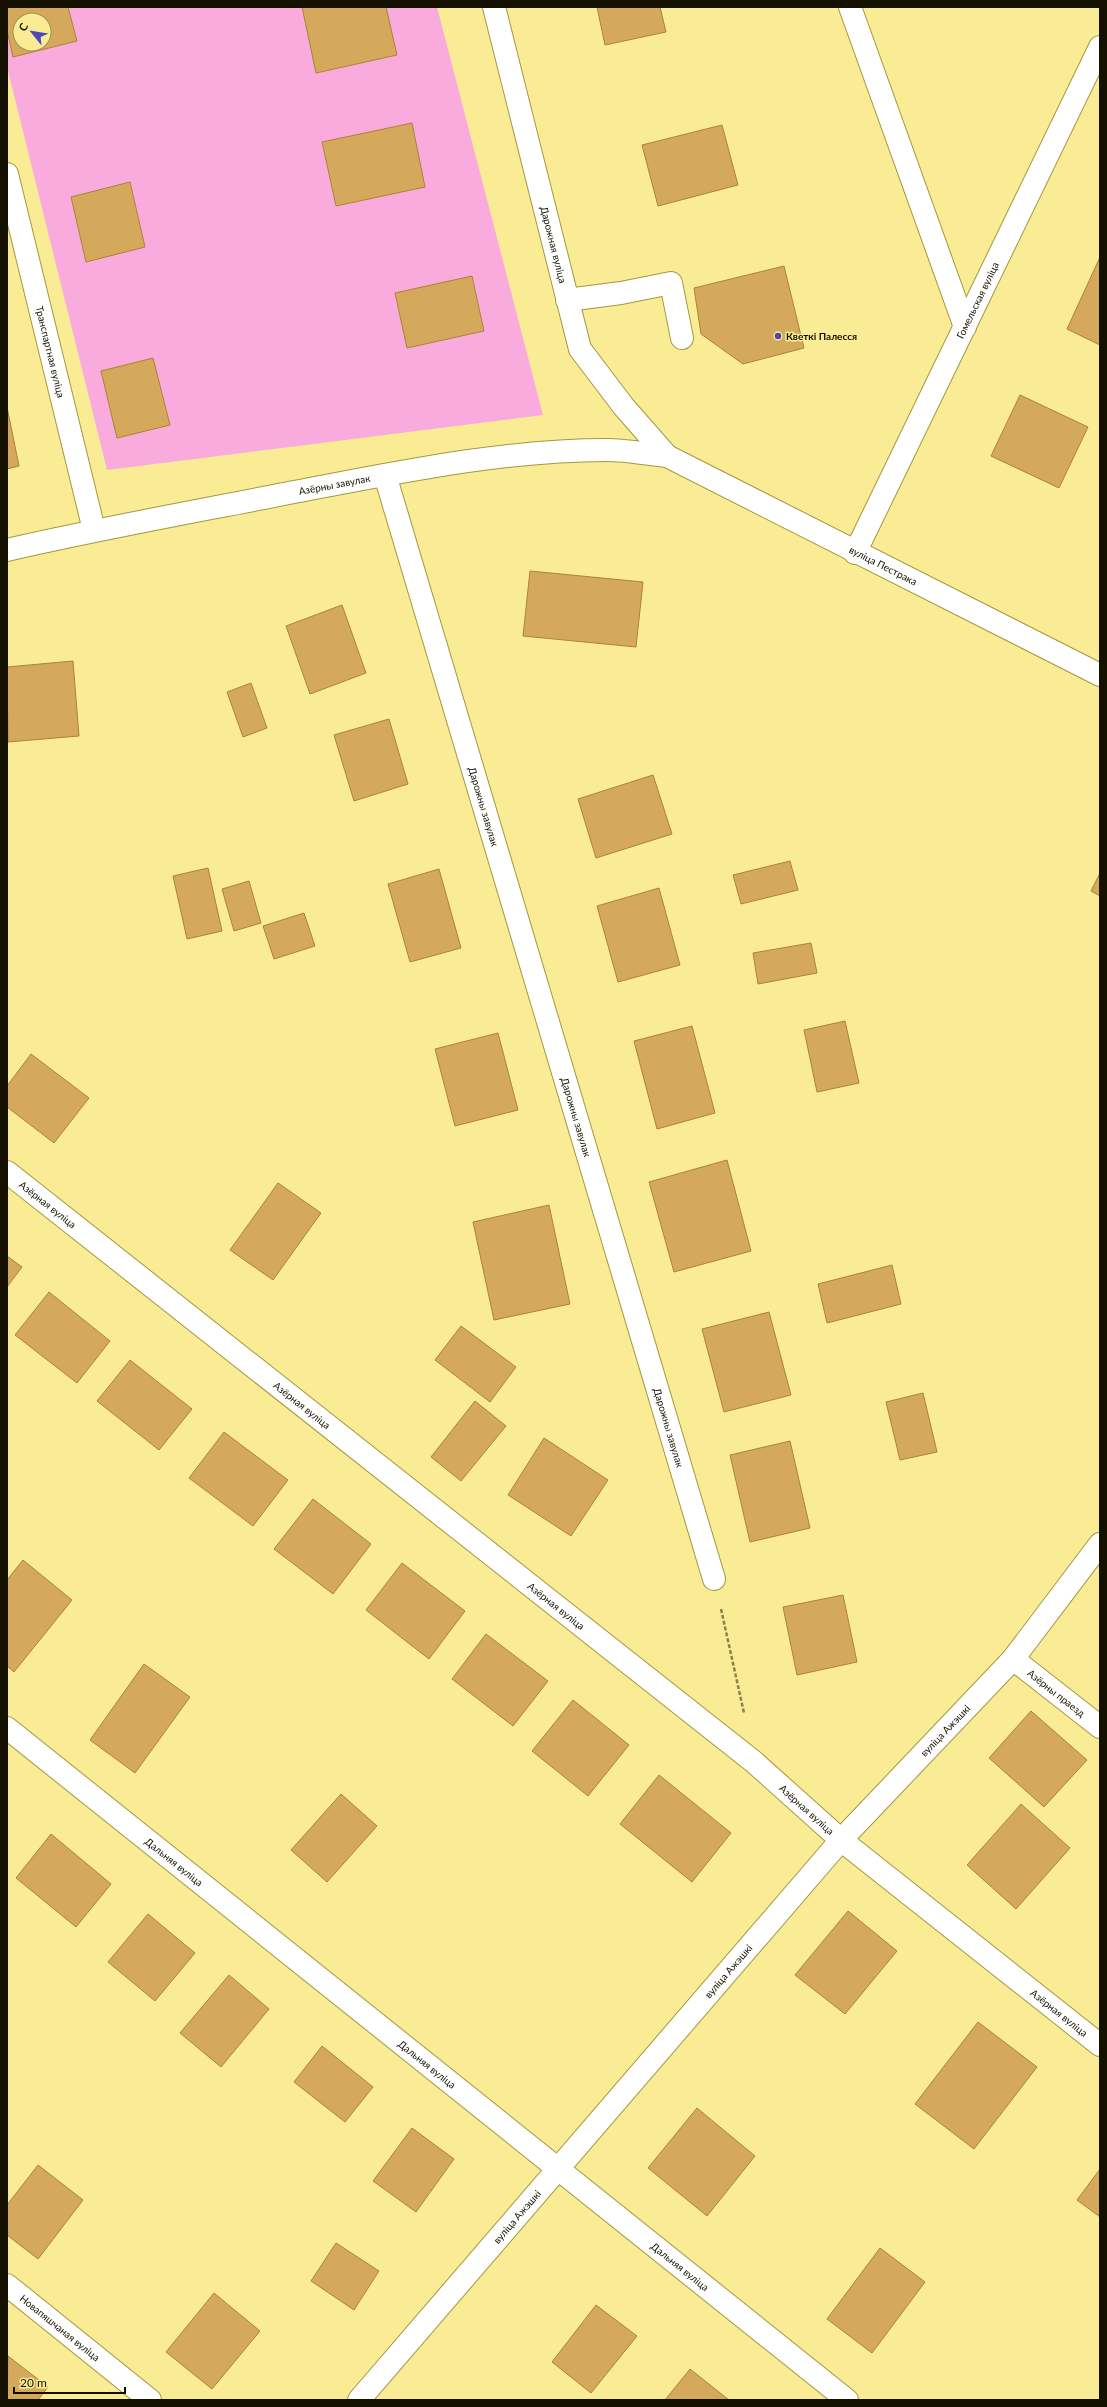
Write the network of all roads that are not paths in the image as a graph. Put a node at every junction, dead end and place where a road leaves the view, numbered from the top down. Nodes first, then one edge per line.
1 (494, 7) edge
2 (850, 7) edge
3 (1100, 47) edge
4 (7, 174) edge
5 (567, 300) junction
6 (965, 327) junction
7 (682, 338) dead end
8 (667, 456) junction
9 (385, 475) junction
10 (94, 530) junction
11 (7, 550) edge
12 (855, 553) junction
13 (1100, 676) edge
14 (7, 1172) edge
15 (1100, 1544) edge
16 (714, 1579) road end
17 (1013, 1659) junction
18 (1100, 1727) edge
19 (7, 1728) edge
20 (841, 1840) junction
21 (1100, 2045) edge
22 (556, 2169) junction
23 (7, 2285) edge
24 (150, 2400) edge
25 (359, 2400) edge
26 (847, 2400) edge

1 - 5 street, Дарожная вуліца
2 - 6 street
3 - 6 street, Гомельская вуліца
4 - 10 street, Транспартная вуліца
5 - 7 street
5 - 8 street, Дарожная вуліца
6 - 12 street, Гомельская вуліца
8 - 9 street, Азёрны завулак
8 - 12 street, вуліца Пестрака
9 - 10 street, Азёрны завулак
9 - 16 street, Дарожны завулак
10 - 11 street, Азёрны завулак
12 - 13 street, вуліца Пестрака
14 - 20 street, Азёрная вуліца
15 - 17 street, вуліца Ажэшкі
17 - 18 street, Азёрны праезд
17 - 20 street, вуліца Ажэшкі
19 - 22 street, Дальняя вуліца
20 - 21 street, Азёрная вуліца
20 - 22 street, вуліца Ажэшкі
22 - 25 street, вуліца Ажэшкі
22 - 26 street, Дальняя вуліца
23 - 24 street, Новапяшчаная вуліца

